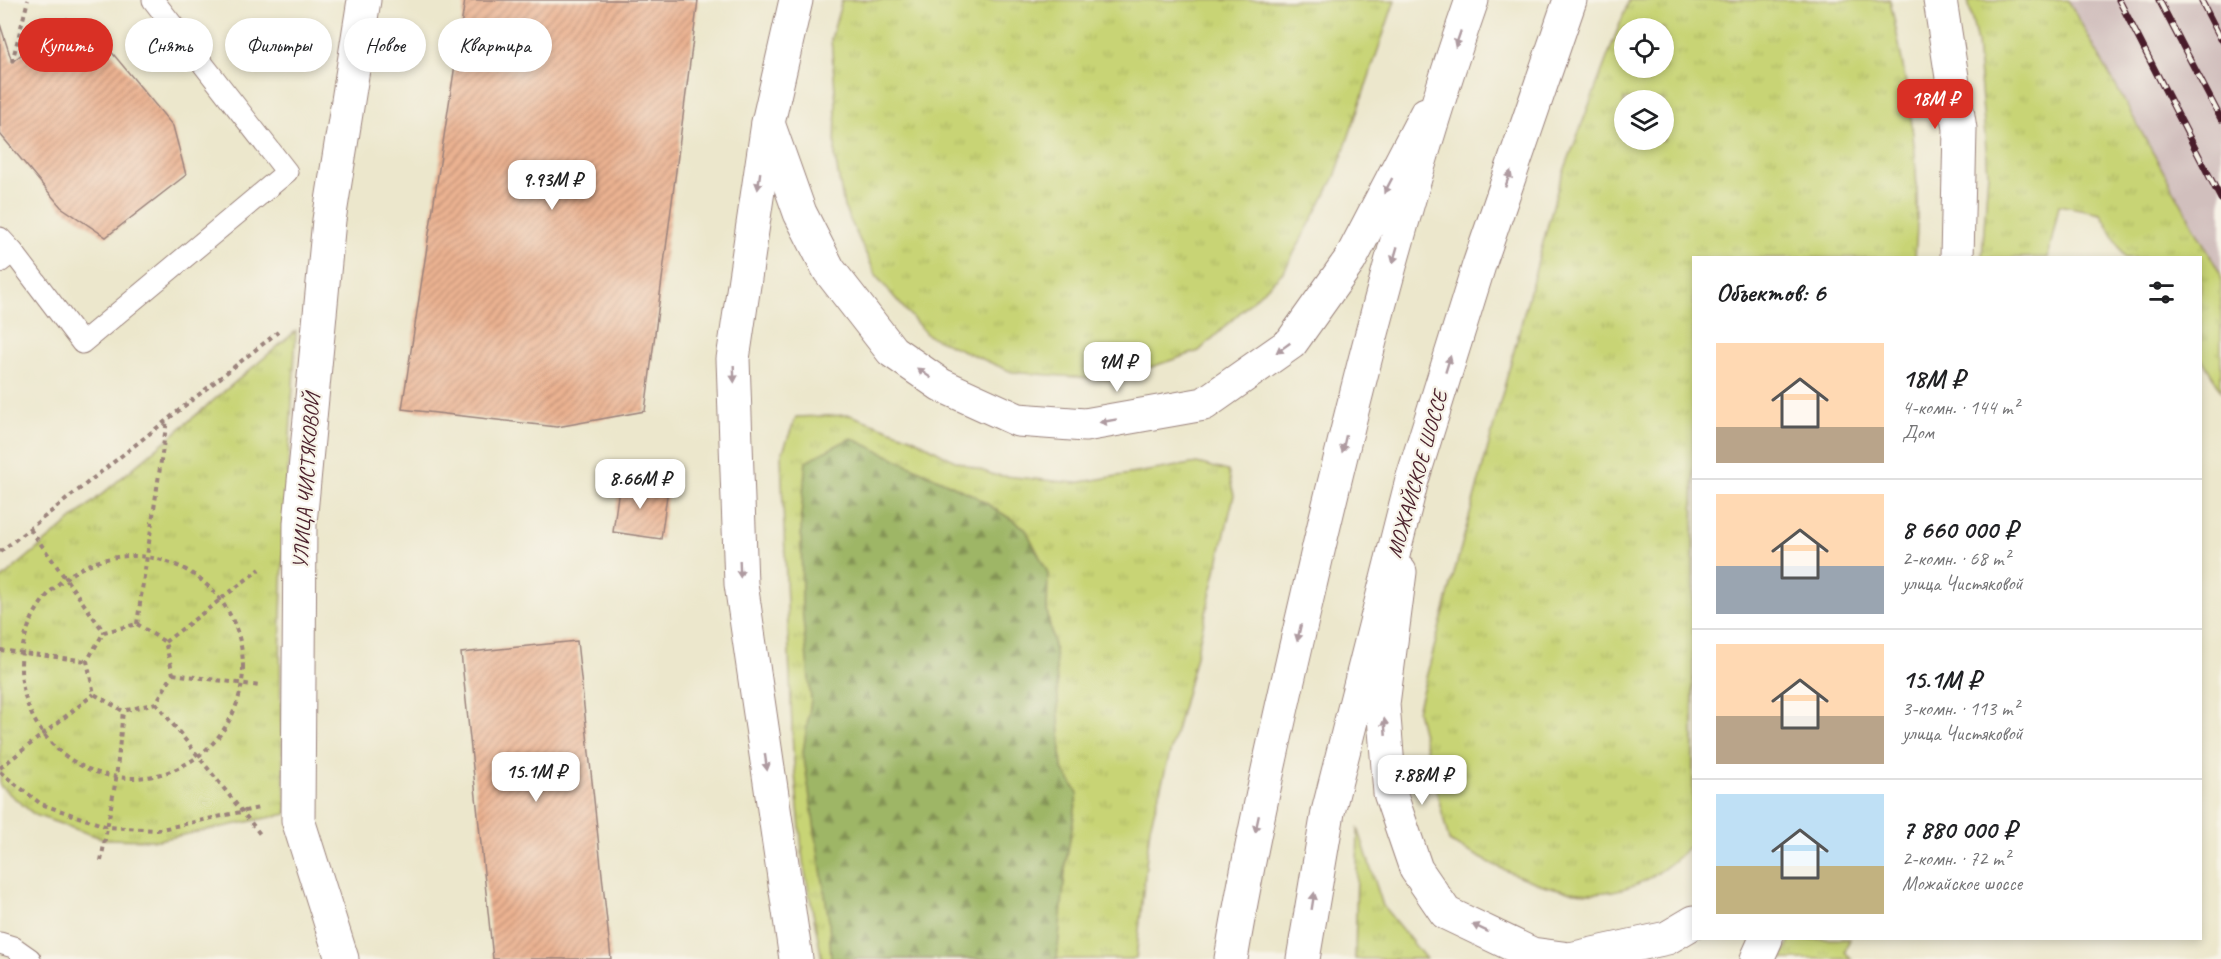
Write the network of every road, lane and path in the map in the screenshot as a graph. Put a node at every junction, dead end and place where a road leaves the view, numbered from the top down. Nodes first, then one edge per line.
1 (28, 0) edge
2 (153, 0) edge
3 (364, 0) edge
4 (796, 0) edge
5 (1472, 0) edge
6 (1570, 0) edge
7 (1940, 0) edge
8 (12, 62) dead end
9 (1445, 78) junction
10 (768, 123) junction
11 (4, 251) edge
12 (1957, 256) edge
13 (284, 327) dead end
14 (167, 419) junction
15 (1412, 480) junction
16 (30, 529) junction
17 (300, 537) junction
18 (0, 552) edge
19 (148, 556) junction
20 (64, 578) junction
21 (222, 600) junction
22 (136, 624) junction
23 (104, 632) junction
24 (165, 642) junction
25 (0, 650) edge
26 (21, 652) junction
27 (87, 661) junction
28 (173, 674) junction
29 (243, 683) junction
30 (94, 694) junction
31 (299, 694) junction
32 (156, 703) junction
33 (123, 711) junction
34 (42, 735) junction
35 (199, 757) junction
36 (0, 768) edge
37 (0, 772) edge
38 (116, 779) junction
39 (261, 807) dead end
40 (242, 812) junction
41 (108, 827) junction
42 (261, 836) dead end
43 (101, 861) dead end
44 (1692, 923) edge
45 (1766, 940) edge
46 (0, 943) edge
47 (30, 959) edge
48 (342, 959) edge
49 (796, 959) edge
50 (1231, 959) edge
51 (1303, 959) edge
52 (1757, 959) edge

1 - 8 path
2 - 11 lane
3 - 17 street, УЛИЦА ЧИСТЯКОВОЙ
4 - 10 street
5 -> 9 street
15 -> 6 street, МОЖАЙСКОЕ ШОССЕ
7 - 12 street
9 -> 10 street
9 -> 50 street
10 -> 49 street
13 - 14 path
14 - 16 path
14 - 19 path
44 -> 15 street
51 -> 15 street, МОЖАЙСКОЕ ШОССЕ
16 - 18 path
16 - 20 path
17 - 21 path
17 - 31 street, УЛИЦА ЧИСТЯКОВОЙ
19 - 20 path
19 - 21 path
19 - 22 path
20 - 23 path
20 - 26 path
21 - 24 path
21 - 29 path
22 - 23 path
22 - 24 path
23 - 27 path
24 - 28 path
25 - 26 path
26 - 27 path
26 - 34 path
27 - 30 path
28 - 29 path
28 - 32 path
29 - 31 path
29 - 35 path
30 - 33 path
30 - 34 path
31 - 48 street, УЛИЦА ЧИСТЯКОВОЙ
32 - 33 path
32 - 35 path
33 - 38 path
34 - 36 path
34 - 38 path
35 - 38 path
35 - 40 path
37 - 41 path
38 - 41 path
39 - 40 path
40 - 41 path
40 - 42 path
41 - 43 path
45 - 52 street
46 - 47 lane

